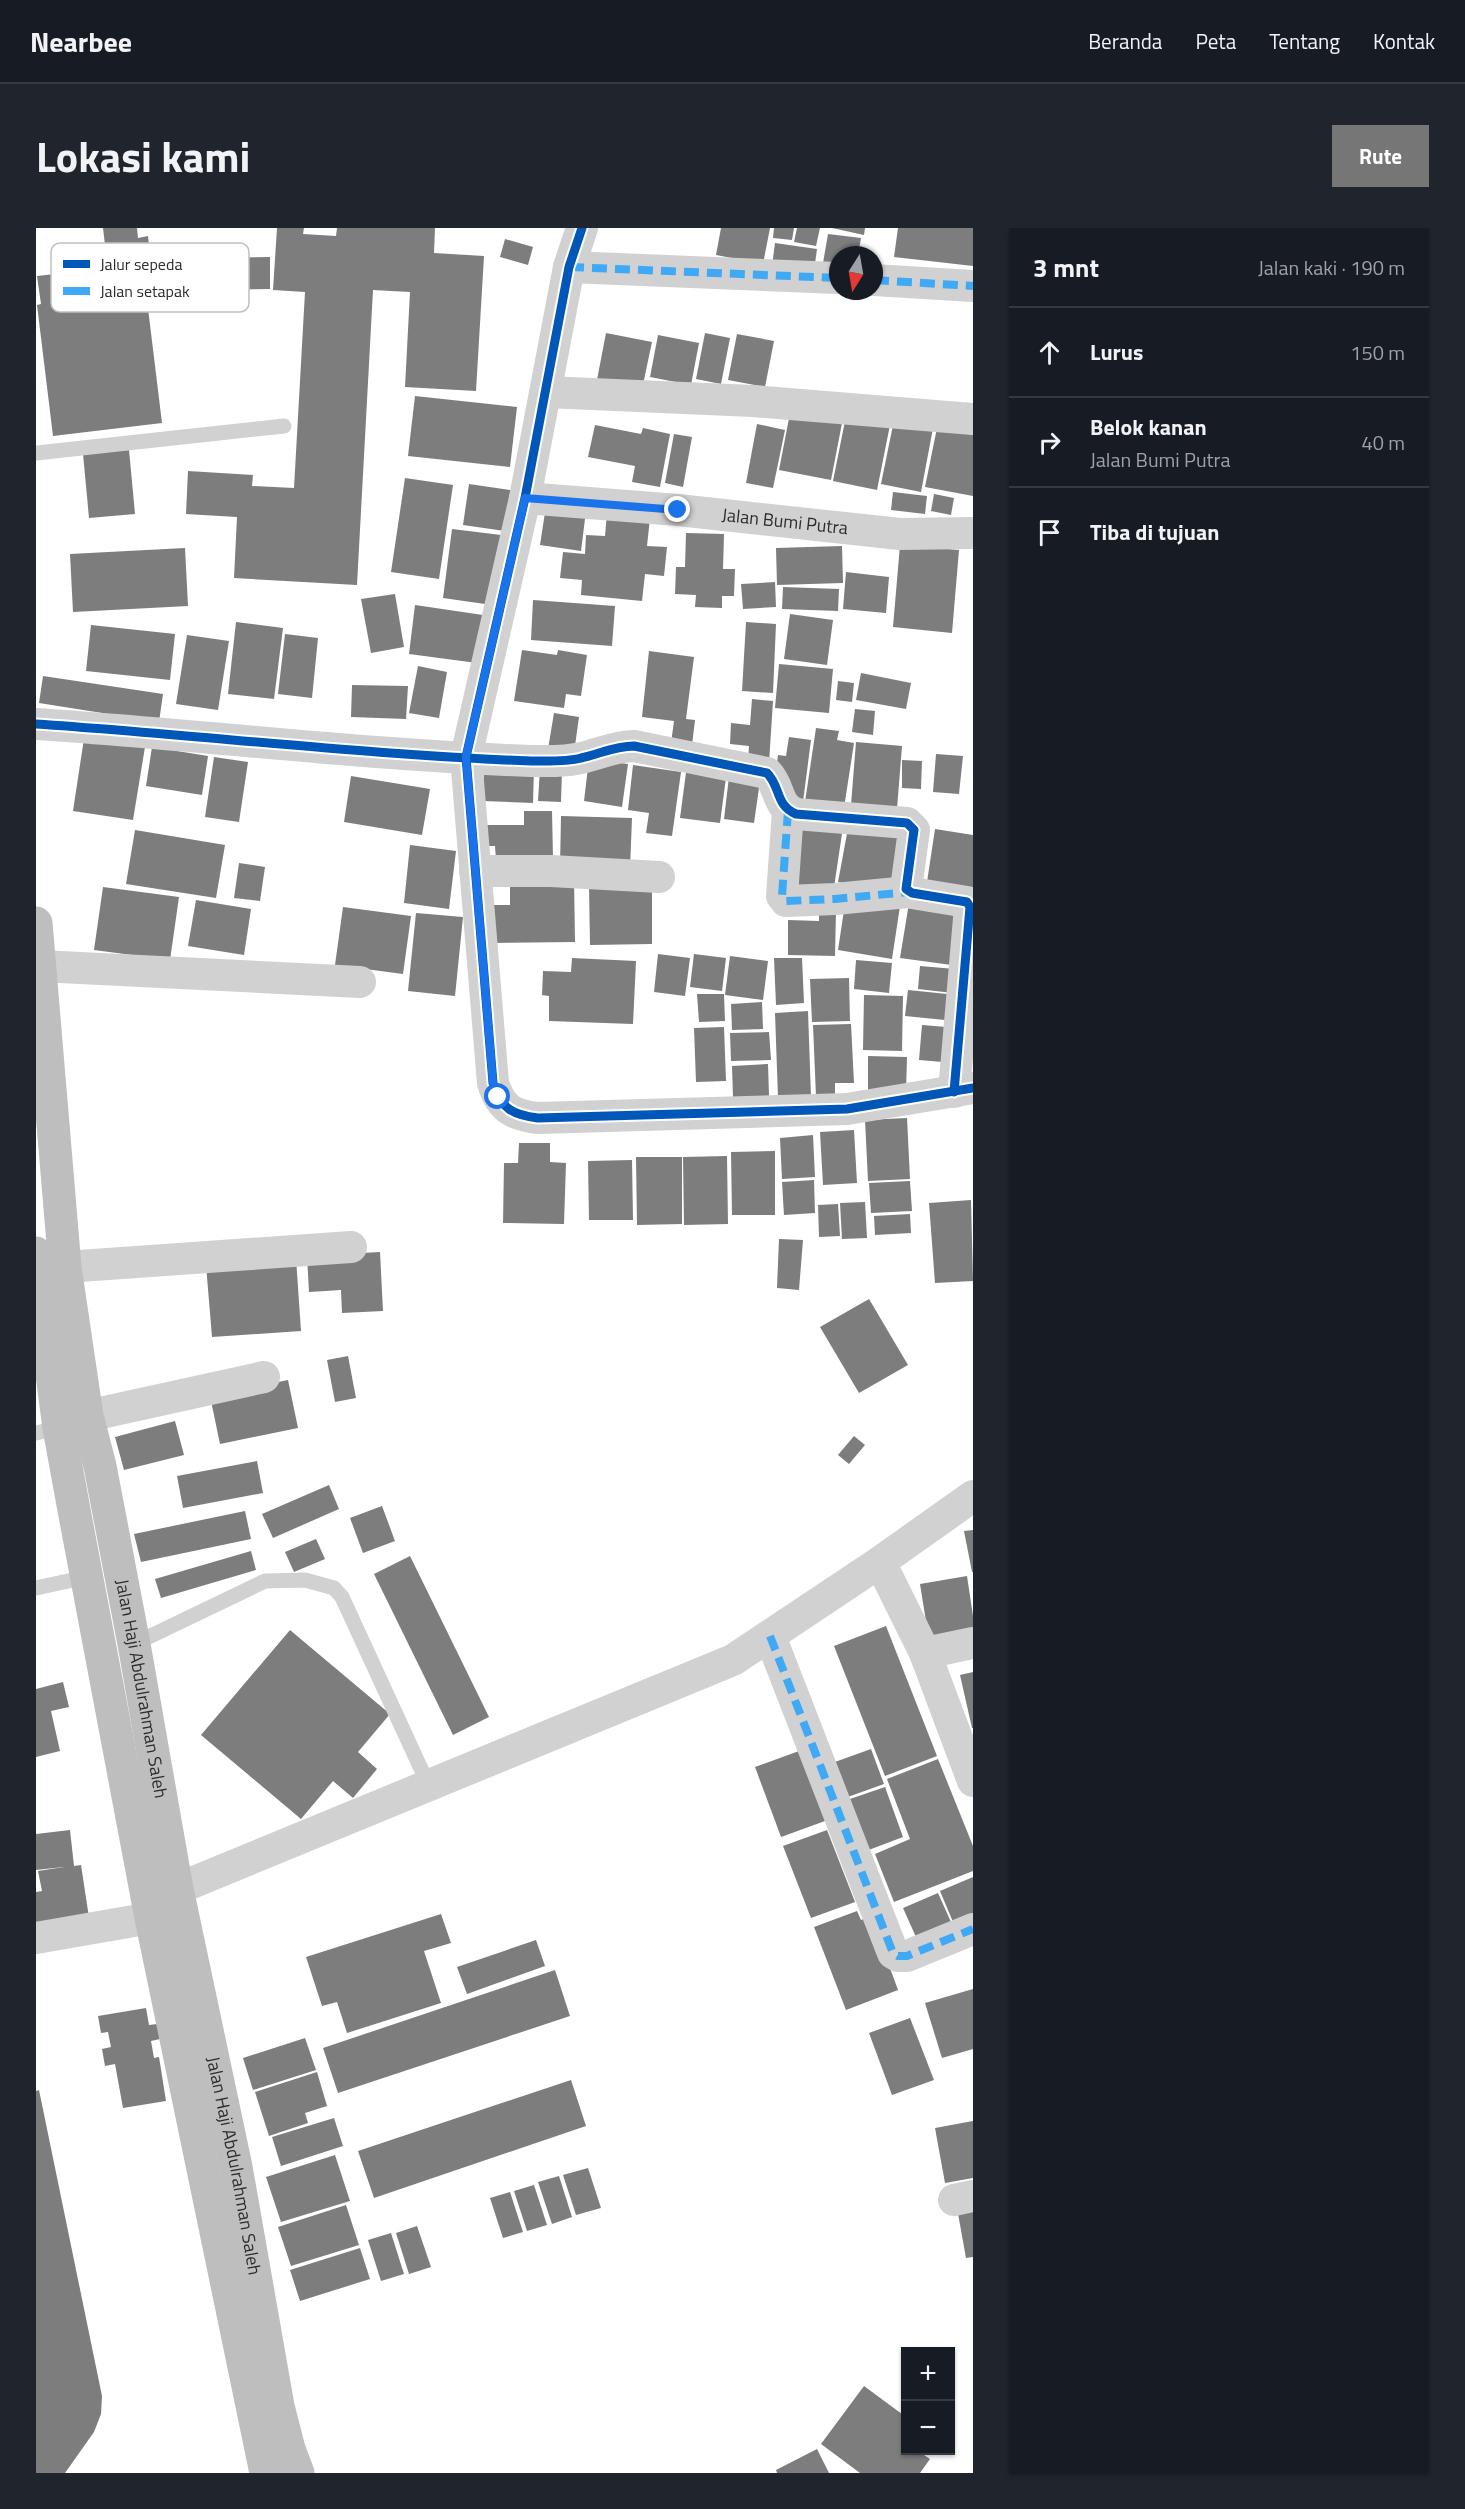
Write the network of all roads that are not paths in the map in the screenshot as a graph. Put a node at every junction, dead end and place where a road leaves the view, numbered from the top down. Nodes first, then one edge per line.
1 (582, 228) edge
2 (569, 267) junction
3 (829, 278) edge
4 (883, 281) edge
5 (973, 286) edge
6 (546, 392) junction
7 (973, 419) edge
8 (284, 426) dead end
9 (36, 453) edge
10 (525, 498) junction
11 (973, 533) edge
12 (36, 724) edge
13 (466, 757) junction
14 (788, 811) junction
15 (475, 870) junction
16 (659, 877) dead end
17 (908, 892) junction
18 (36, 923) edge
19 (40, 966) junction
20 (360, 982) dead end
21 (964, 1090) edge
22 (351, 1247) dead end
23 (44, 1262) edge
24 (264, 1377) dead end
25 (61, 1426) edge
26 (973, 1496) edge
27 (880, 1562) junction
28 (87, 1577) junction
29 (36, 1588) edge
30 (770, 1636) junction
31 (973, 1643) edge
32 (134, 1644) junction
33 (925, 1653) junction
34 (973, 1781) edge
35 (428, 1784) junction
36 (159, 1787) junction
37 (128, 1796) junction
38 (177, 1889) junction
39 (151, 1918) junction
40 (973, 1929) edge
41 (36, 1938) edge
42 (275, 2467) edge

1 - 2 street
2 - 3 street
2 - 6 street
4 - 5 street
6 - 7 street
6 - 10 street
8 - 9 lane
10 - 11 street, Jalan Bumi Putra
10 - 13 street
12 - 13 street
13 - 14 street
13 - 15 street
14 - 17 street
14 - 17 street
15 - 16 street
15 - 21 street
17 - 21 street
18 - 19 highway, Jalan Haji Abdulrahman Saleh
19 - 20 street
19 - 23 highway, Jalan Haji Abdulrahman Saleh
22 - 23 street
23 - 25 highway, Jalan Haji Abdulrahman Saleh
24 - 25 street
25 - 28 highway, Jalan Haji Abdulrahman Saleh
25 - 32 highway, Jalan Haji Abdulrahman Saleh
26 - 27 street
27 - 30 street
27 - 33 street
28 - 29 lane
28 - 37 highway, Jalan Haji Abdulrahman Saleh
30 - 35 street
30 - 40 street
31 - 33 street
32 - 35 lane
32 - 36 highway, Jalan Haji Abdulrahman Saleh
33 - 34 street
35 - 38 street
36 - 37 highway
36 - 38 highway, Jalan Haji Abdulrahman Saleh
37 - 39 highway, Jalan Haji Abdulrahman Saleh
38 - 42 highway, Jalan Haji Abdulrahman Saleh
39 - 41 street
39 - 42 highway, Jalan Haji Abdulrahman Saleh

